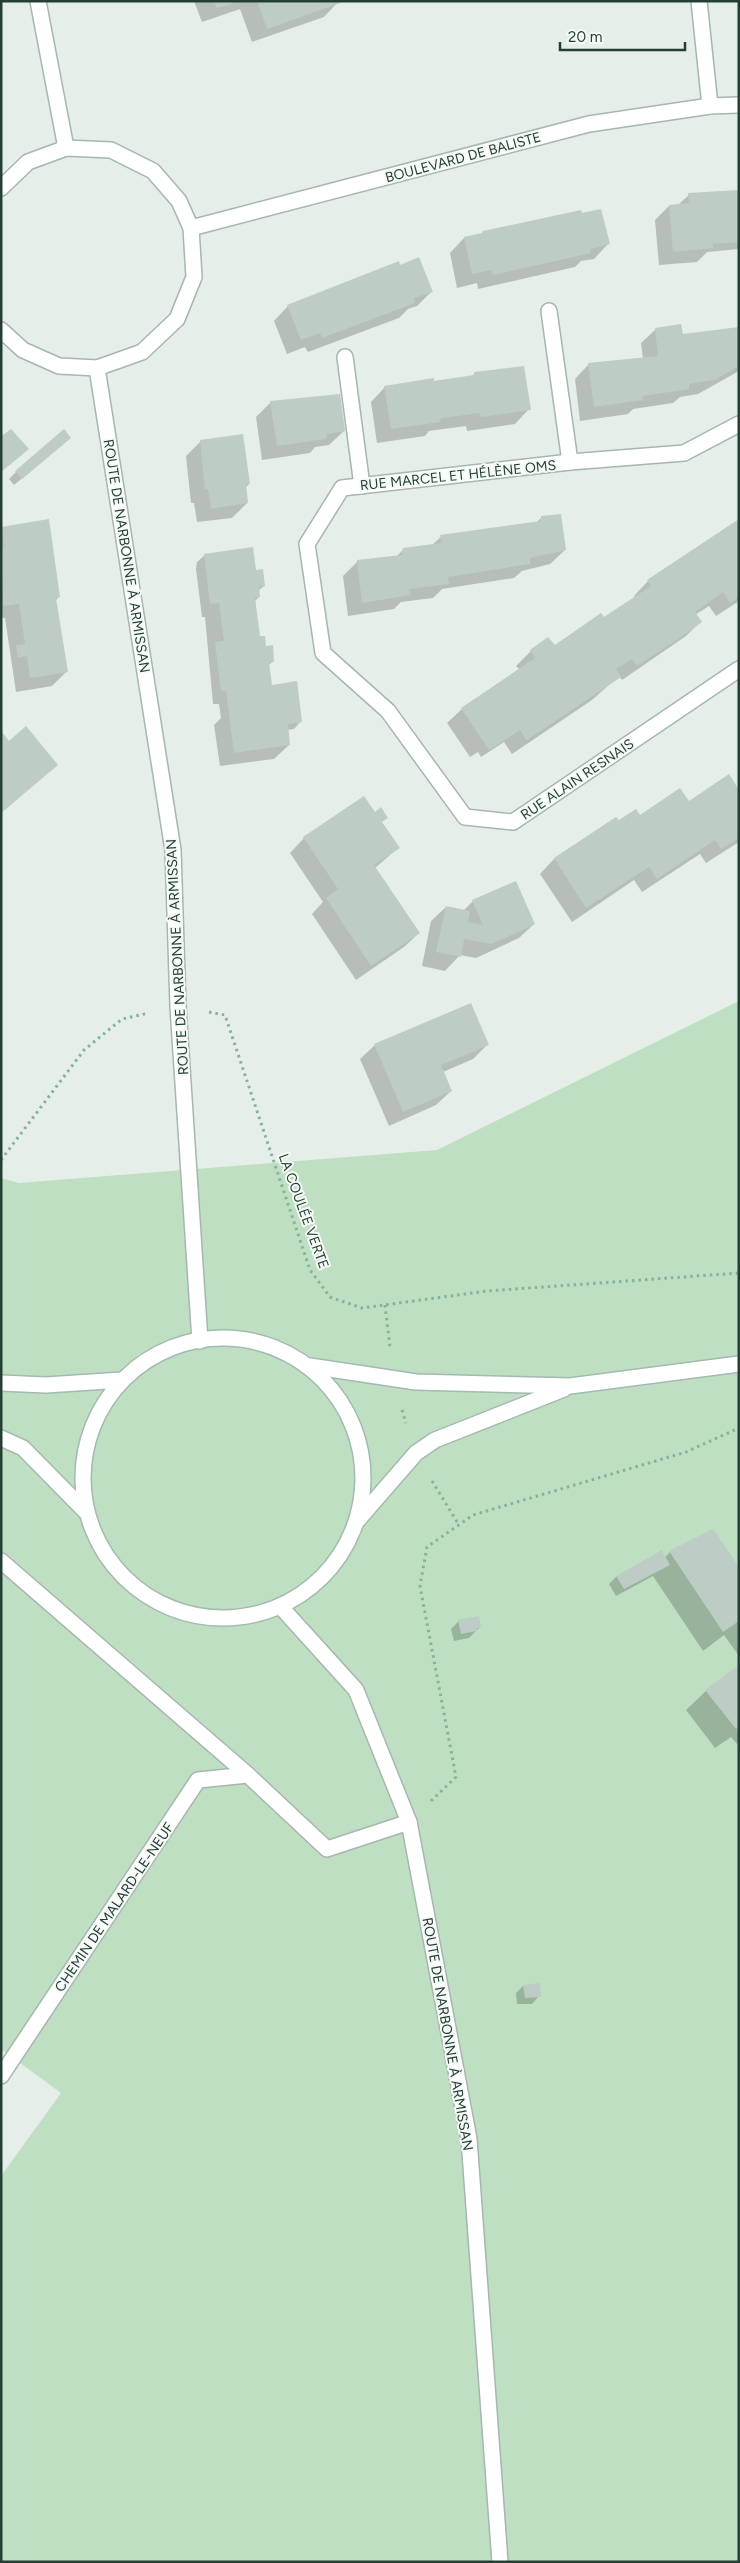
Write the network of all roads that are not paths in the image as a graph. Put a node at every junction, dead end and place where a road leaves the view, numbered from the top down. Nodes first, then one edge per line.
1 (38, 1) edge
2 (699, 1) edge
3 (739, 105) edge
4 (710, 106) junction
5 (66, 148) junction
6 (1, 188) edge
7 (191, 228) junction
8 (549, 312) dead end
9 (1, 330) edge
10 (345, 357) dead end
11 (97, 368) junction
12 (739, 424) edge
13 (570, 462) junction
14 (362, 486) junction
15 (739, 669) edge
16 (388, 711) joint
17 (200, 1341) junction
18 (739, 1364) edge
19 (310, 1366) junction
20 (122, 1380) junction
21 (1, 1383) edge
22 (570, 1386) junction
23 (1, 1438) edge
24 (87, 1513) junction
25 (357, 1521) junction
26 (1, 1561) edge
27 (280, 1606) junction
28 (248, 1775) junction
29 (409, 1822) junction
30 (1, 2076) edge
31 (500, 2562) edge

1 - 5 street
2 - 4 street
3 - 4 street, BOULEVARD DE BALISTE
4 - 7 street, BOULEVARD DE BALISTE
5 - 6 street
5 - 7 street
7 - 11 street
8 - 13 street
9 - 11 street
10 - 14 street
11 - 17 street, ROUTE DE NARBONNE À ARMISSAN
12 - 13 street, RUE MARCEL ET HÉLÈNE OMS
13 - 14 street, RUE MARCEL ET HÉLÈNE OMS
14 - 16 street, RUE MARCEL ET HÉLÈNE OMS
15 - 16 street, RUE ALAIN RESNAIS
17 - 19 street
17 - 20 street
18 - 22 street
19 - 22 street
19 - 25 street
20 - 21 street
20 - 24 street
22 - 25 street
23 - 24 street
24 - 27 street
25 - 27 street
26 - 28 street
27 - 29 street, ROUTE DE NARBONNE À ARMISSAN
28 - 29 street
28 - 30 street, CHEMIN DE MALARD-LE-NEUF
29 - 31 street, ROUTE DE NARBONNE À ARMISSAN

